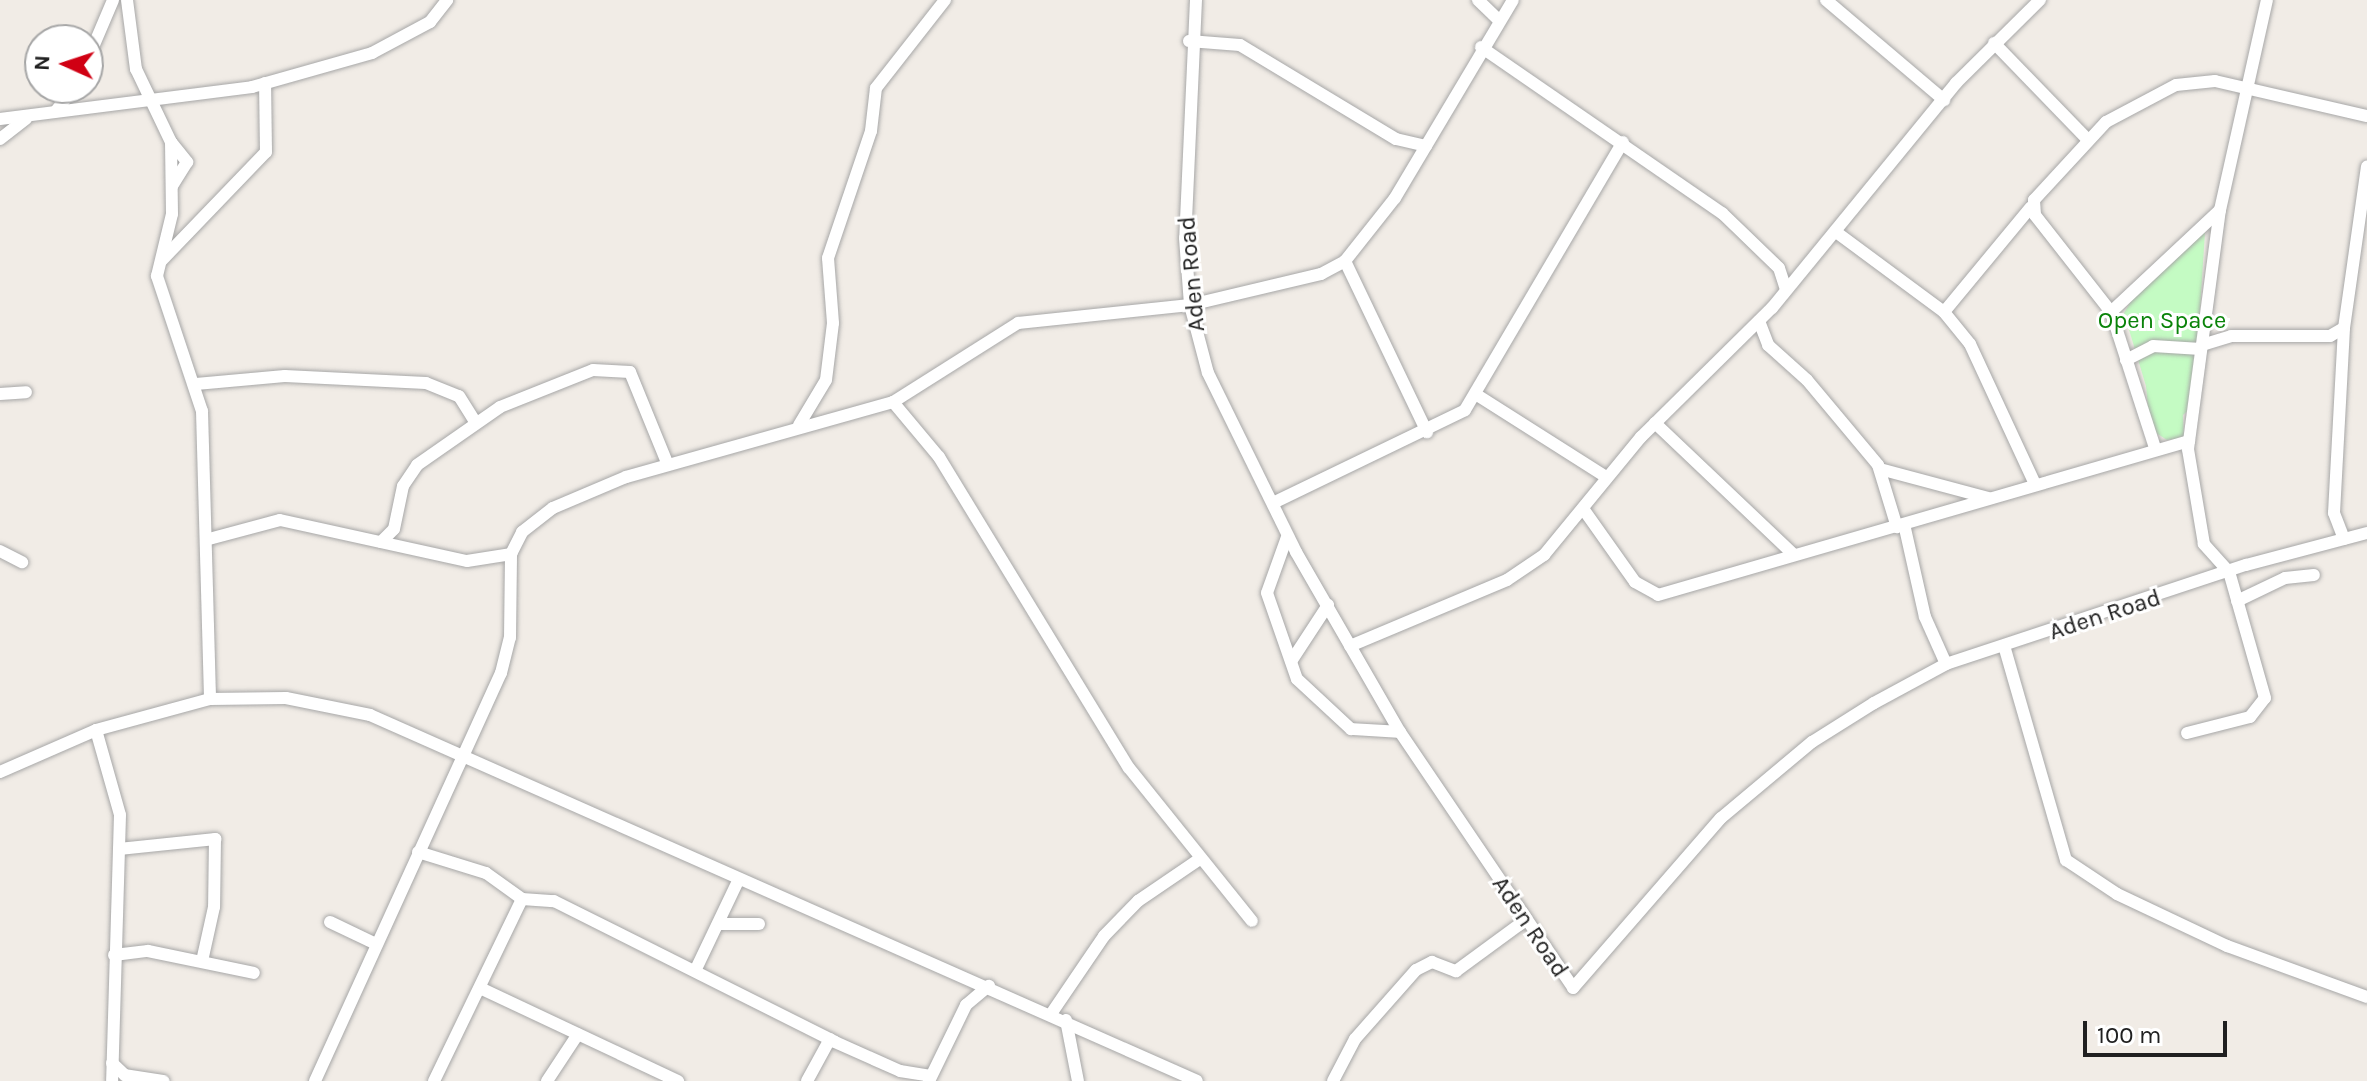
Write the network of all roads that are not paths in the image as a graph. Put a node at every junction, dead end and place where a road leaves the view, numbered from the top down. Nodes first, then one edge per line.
1 (113, 0) edge
2 (127, 0) edge
3 (447, 0) edge
4 (945, 0) edge
5 (1196, 0) edge
6 (1478, 0) edge
7 (1513, 0) edge
8 (1826, 0) edge
9 (2040, 0) edge
10 (2267, 0) edge
11 (1498, 19) junction
12 (103, 24) edge
13 (1189, 41) junction
14 (1994, 43) junction
15 (1481, 47) junction
16 (265, 83) junction
17 (2244, 86) junction
18 (149, 95) junction
19 (1944, 100) junction
20 (61, 104) edge
21 (87, 105) joint
22 (56, 111) junction
23 (2367, 116) edge
24 (27, 118) junction
25 (0, 119) edge
26 (0, 139) edge
27 (2087, 139) junction
28 (1623, 142) junction
29 (1426, 146) junction
30 (2367, 167) edge
31 (2031, 207) junction
32 (2220, 210) junction
33 (1836, 232) junction
34 (2352, 242) junction
35 (2367, 244) edge
36 (1345, 261) junction
37 (160, 263) junction
38 (1779, 268) junction
39 (1797, 275) junction
40 (1786, 290) junction
41 (1190, 305) junction
42 (1944, 312) junction
43 (2111, 312) junction
44 (1759, 321) junction
45 (2344, 328) junction
46 (1743, 337) junction
47 (1768, 345) junction
48 (2202, 347) junction
49 (2126, 360) junction
50 (196, 384) junction
51 (26, 392) dead end
52 (0, 394) edge
53 (1477, 395) junction
54 (893, 402) junction
55 (475, 422) junction
56 (1655, 423) junction
57 (799, 425) junction
58 (1427, 432) junction
59 (2189, 441) junction
60 (2155, 448) junction
61 (668, 465) junction
62 (1880, 469) junction
63 (1606, 477) junction
64 (2034, 482) junction
65 (1988, 498) junction
66 (1273, 503) junction
67 (1584, 510) junction
68 (1901, 525) junction
69 (1287, 533) junction
70 (2367, 533) edge
71 (209, 539) junction
72 (2344, 539) junction
73 (381, 542) junction
74 (0, 551) edge
75 (1792, 553) junction
76 (511, 554) junction
77 (22, 562) dead end
78 (2229, 572) junction
79 (2314, 575) dead end
80 (2237, 601) junction
81 (1328, 605) junction
82 (1350, 646) junction
83 (2005, 649) junction
84 (1292, 660) junction
85 (1946, 664) junction
86 (210, 699) junction
87 (96, 730) junction
88 (1400, 732) junction
89 (2187, 733) dead end
90 (462, 754) junction
91 (0, 772) edge
92 (119, 849) junction
93 (418, 852) junction
94 (1201, 858) junction
95 (739, 879) junction
96 (522, 899) junction
97 (1252, 921) dead end
98 (330, 922) dead end
99 (1523, 922) junction
100 (719, 924) junction
101 (759, 924) dead end
102 (374, 943) junction
103 (114, 955) junction
104 (202, 961) junction
105 (696, 969) junction
106 (254, 973) dead end
107 (989, 986) junction
108 (480, 988) junction
109 (2367, 997) edge
110 (1051, 1014) junction
111 (1066, 1020) junction
112 (578, 1034) junction
113 (830, 1039) junction
114 (112, 1063) junction
115 (930, 1078) edge
116 (112, 1081) edge
117 (164, 1081) edge
118 (315, 1081) edge
119 (330, 1081) edge
120 (434, 1081) edge
121 (547, 1081) edge
122 (678, 1081) edge
123 (807, 1081) edge
124 (1078, 1081) edge
125 (1197, 1081) edge
126 (1333, 1081) edge

1 - 12 street
2 - 18 street
3 - 16 street
4 - 57 street
5 - 13 street, Aden Road
6 - 11 street
7 - 11 street
8 - 19 street
9 - 14 street
10 - 17 street
11 - 15 street
13 - 29 street
13 - 41 street, Aden Road
14 - 19 street
14 - 27 street
15 - 28 street
15 - 29 street
16 - 18 street
16 - 37 street
17 - 23 street
17 - 27 street
17 - 32 street
18 - 21 street
18 - 37 street
19 - 33 street
20 - 22 street
21 - 22 street
22 - 24 street
24 - 25 street
24 - 26 street
27 - 31 street
28 - 38 street
28 - 53 street
29 - 36 street
30 - 34 street
31 - 42 street
31 - 43 street
32 - 43 street
32 - 48 street
33 - 39 street
33 - 42 street
34 - 35 street
34 - 45 street
36 - 41 street
36 - 58 street
37 - 50 street
38 - 39 street
38 - 40 street
39 - 40 street
40 - 44 street
41 - 54 street
41 - 66 street, Aden Road
42 - 64 street
43 - 49 street
44 - 46 street
44 - 47 street
45 - 48 street
45 - 72 street
46 - 47 street
46 - 56 street
47 - 62 street
48 - 49 street
48 - 59 street
49 - 60 street
50 - 55 street
50 - 71 street
51 - 52 street
53 - 58 street
53 - 63 street
54 - 57 street
54 - 94 street
55 - 61 street
55 - 73 street
56 - 63 street
56 - 75 street
57 - 61 street
58 - 66 street
59 - 60 street
59 - 78 street
60 - 64 street
61 - 76 street
62 - 65 street
62 - 68 street
63 - 67 street
64 - 65 street
65 - 68 street
66 - 69 street, Aden Road
67 - 75 street
67 - 82 street
68 - 75 street
68 - 85 street
69 - 81 street, Aden Road
69 - 84 street
70 - 72 street, Aden Road
71 - 73 street
71 - 86 street
72 - 78 street, Aden Road
73 - 76 street
74 - 77 street
76 - 90 street
78 - 80 street
78 - 83 street, Aden Road
79 - 80 street
80 - 89 street
81 - 82 street, Aden Road
81 - 84 street
82 - 88 street, Aden Road
83 - 85 street, Aden Road
83 - 109 street
84 - 88 street
85 - 99 street, Aden Road
86 - 87 street
86 - 90 street
87 - 91 street
87 - 92 street
88 - 99 street, Aden Road
90 - 93 street
90 - 95 street
92 - 103 street
92 - 104 street
93 - 96 street
93 - 102 street
94 - 97 street
94 - 110 street
95 - 100 street
95 - 107 street
96 - 105 street
96 - 108 street
98 - 102 street
99 - 126 street
100 - 101 street
100 - 105 street
102 - 118 street
103 - 104 street
103 - 114 street
104 - 106 street
105 - 113 street
107 - 110 street
107 - 115 street
108 - 112 street
108 - 120 street
110 - 111 street
111 - 124 street
111 - 125 street
112 - 121 street
112 - 122 street
113 - 115 street
113 - 123 street
114 - 116 street
114 - 117 street
118 - 119 street

